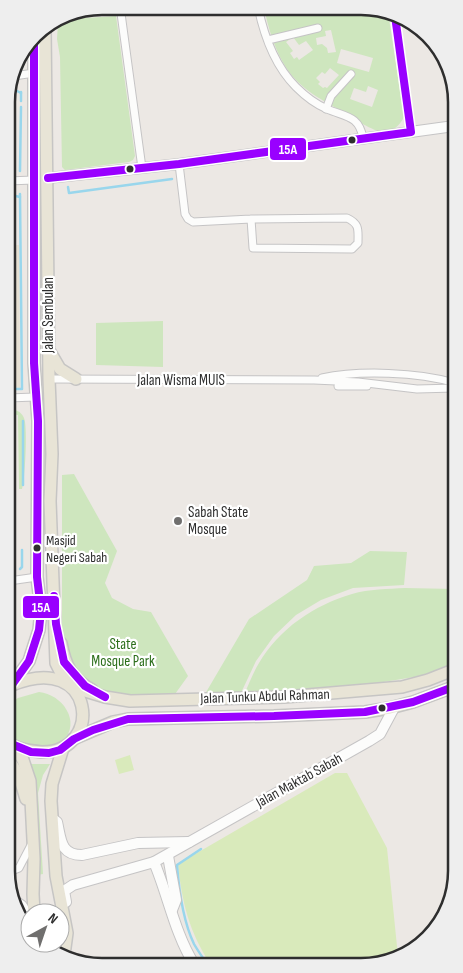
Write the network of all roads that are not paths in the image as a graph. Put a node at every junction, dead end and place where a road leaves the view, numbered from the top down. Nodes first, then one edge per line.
1 (121, 15) edge
2 (260, 15) edge
3 (396, 23) edge
4 (318, 28) dead end
5 (45, 36) edge
6 (268, 40) junction
7 (34, 48) edge
8 (34, 73) junction
9 (351, 74) dead end
10 (19, 75) edge
11 (326, 109) junction
12 (448, 127) edge
13 (411, 132) junction
14 (363, 138) junction
15 (179, 164) junction
16 (33, 165) junction
17 (142, 168) junction
18 (48, 178) junction
19 (34, 180) junction
20 (15, 181) edge
21 (35, 195) junction
22 (251, 219) junction
23 (49, 318) junction
24 (34, 335) junction
25 (48, 348) junction
26 (34, 363) junction
27 (49, 379) junction
28 (76, 379) junction
29 (314, 380) junction
30 (448, 381) edge
31 (448, 388) edge
32 (15, 398) edge
33 (35, 398) junction
34 (38, 421) junction
35 (37, 577) junction
36 (15, 580) edge
37 (55, 618) junction
38 (448, 672) edge
39 (15, 680) edge
40 (15, 685) edge
41 (72, 687) junction
42 (448, 689) edge
43 (105, 697) junction
44 (396, 706) junction
45 (73, 739) junction
46 (15, 746) edge
47 (63, 748) junction
48 (15, 749) edge
49 (15, 768) edge
50 (52, 818) junction
51 (32, 822) junction
52 (34, 840) junction
53 (190, 842) junction
54 (144, 843) junction
55 (168, 856) junction
56 (154, 862) junction
57 (15, 870) edge
58 (56, 876) junction
59 (34, 879) junction
60 (33, 903) edge
61 (40, 903) edge
62 (57, 903) edge
63 (60, 903) edge
64 (66, 903) edge
65 (172, 910) junction
66 (191, 958) edge

1 - 17 street
2 - 6 street
3 - 13 street
4 - 6 street
5 - 18 main road, Jalan Sembulan
6 - 11 street
7 - 8 main road, Jalan Sembulan
8 - 10 street
8 - 16 main road, Jalan Sembulan
9 - 11 street
11 - 14 street
12 - 13 street
13 - 14 street
14 - 15 street
15 - 17 street
15 - 22 street
16 - 18 main road
16 - 19 main road, Jalan Sembulan
17 - 18 street
18 - 21 main road
18 - 23 main road, Jalan Sembulan
19 - 20 street
19 - 21 main road, Jalan Sembulan
21 - 24 main road, Jalan Sembulan
22 - 22 street
23 - 24 main road
23 - 25 main road, Jalan Sembulan
24 - 26 main road, Jalan Sembulan
25 - 27 main road, Jalan Sembulan
25 - 28 main road
26 - 27 main road
26 - 33 main road, Jalan Sembulan
27 - 28 street, Jalan Wisma MUIS
27 - 34 main road
27 - 37 main road, Jalan Sembulan
28 - 29 street, Jalan Wisma MUIS
29 - 30 street
29 - 31 street
32 - 33 street
33 - 34 main road, Jalan Sembulan
34 - 35 main road, Jalan Sembulan
35 - 36 street
35 - 37 main road
35 - 39 main road, Jalan Sembulan
37 - 41 main road, Jalan Sembulan
37 - 43 main road
38 - 43 main road, Jalan Tunku Abdul Rahman
40 - 41 main road, Jalan Tunku Abdul Rahman
41 - 43 main road, Jalan Tunku Abdul Rahman
41 - 45 main road, Jalan Sembulan
42 - 44 main road, Jalan Tunku Abdul Rahman
44 - 45 main road, Jalan Tunku Abdul Rahman
44 - 53 street, Jalan Maktab Sabah
45 - 47 main road
46 - 47 main road
47 - 50 main road
48 - 51 main road
49 - 51 main road
50 - 54 street, Jalan Maktab Sabah
50 - 58 main road
51 - 52 main road
52 - 57 street
52 - 59 main road
53 - 54 street, Jalan Maktab Sabah
53 - 55 street, Jalan Maktab Sabah
54 - 55 street
55 - 56 street, Jalan Maktab Sabah
55 - 65 street
56 - 64 street, Jalan Maktab Sabah
56 - 65 street
58 - 62 main road
58 - 63 main road
59 - 60 main road
59 - 61 main road
65 - 66 street

